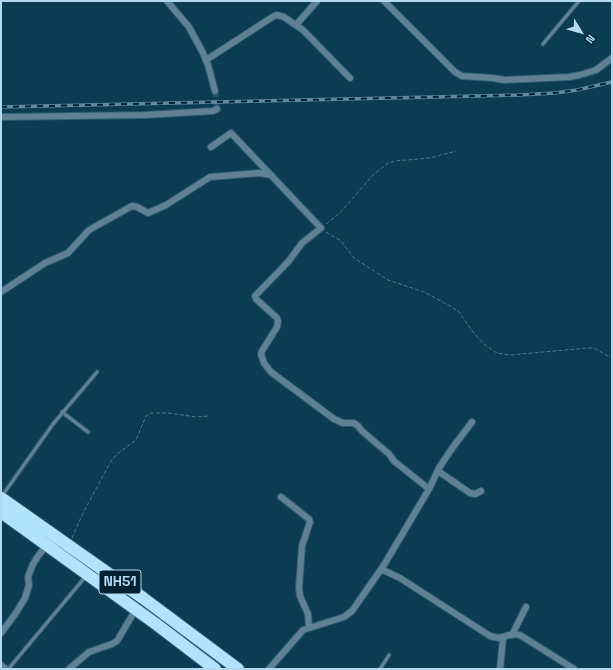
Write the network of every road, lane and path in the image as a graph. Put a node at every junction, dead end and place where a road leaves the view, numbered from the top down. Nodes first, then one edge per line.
1 (167, 1) edge
2 (317, 1) edge
3 (384, 1) edge
4 (579, 1) edge
5 (296, 25) junction
6 (543, 44) dead end
7 (612, 58) edge
8 (206, 60) junction
9 (350, 78) dead end
10 (215, 91) tunnel mouth
11 (217, 109) dead end
12 (1, 117) edge
13 (211, 147) dead end
14 (456, 151) dead end
15 (271, 175) junction
16 (321, 228) junction
17 (1, 292) edge
18 (612, 356) edge
19 (97, 372) dead end
20 (62, 412) junction
21 (209, 416) dead end
22 (472, 422) dead end
23 (88, 432) dead end
24 (438, 471) junction
25 (429, 489) junction
26 (481, 491) dead end
27 (281, 497) dead end
28 (1, 498) edge
29 (1, 512) edge
30 (47, 545) junction
31 (68, 546) junction
32 (381, 569) junction
33 (87, 574) junction
34 (125, 586) junction
35 (118, 596) junction
36 (526, 607) dead end
37 (136, 609) junction
38 (309, 627) junction
39 (1, 633) edge
40 (512, 635) junction
41 (503, 638) junction
42 (389, 656) dead end
43 (1, 665) edge
44 (8, 668) edge
45 (69, 669) edge
46 (215, 669) edge
47 (238, 669) edge
48 (270, 669) edge
49 (380, 669) edge
50 (500, 669) edge
51 (574, 669) edge

1 - 8 street
2 - 5 street
3 - 7 street
4 - 6 lane
5 - 8 street
5 - 9 street
8 - 10 street
11 - 12 street
13 - 15 street
14 - 16 path
15 - 16 street
15 - 17 street
16 - 18 path
16 - 25 street
19 - 20 lane
20 - 23 lane
20 - 28 lane
21 - 31 path
22 - 24 street
24 - 25 street
24 - 26 street
25 - 32 street
27 - 38 street
28 - 31 highway, NH51
29 - 30 highway, NH51
30 - 33 highway, NH51
30 - 39 street
31 - 34 highway, NH51
32 - 38 street
32 - 41 street
33 - 35 highway, NH51
33 - 44 lane
34 - 35 highway
34 - 47 highway, NH51
35 - 37 highway, NH51
36 - 40 street
37 - 45 street
37 - 46 highway, NH51
38 - 48 street
40 - 41 street
40 - 51 street
41 - 50 street
42 - 49 lane
43 - 44 street

